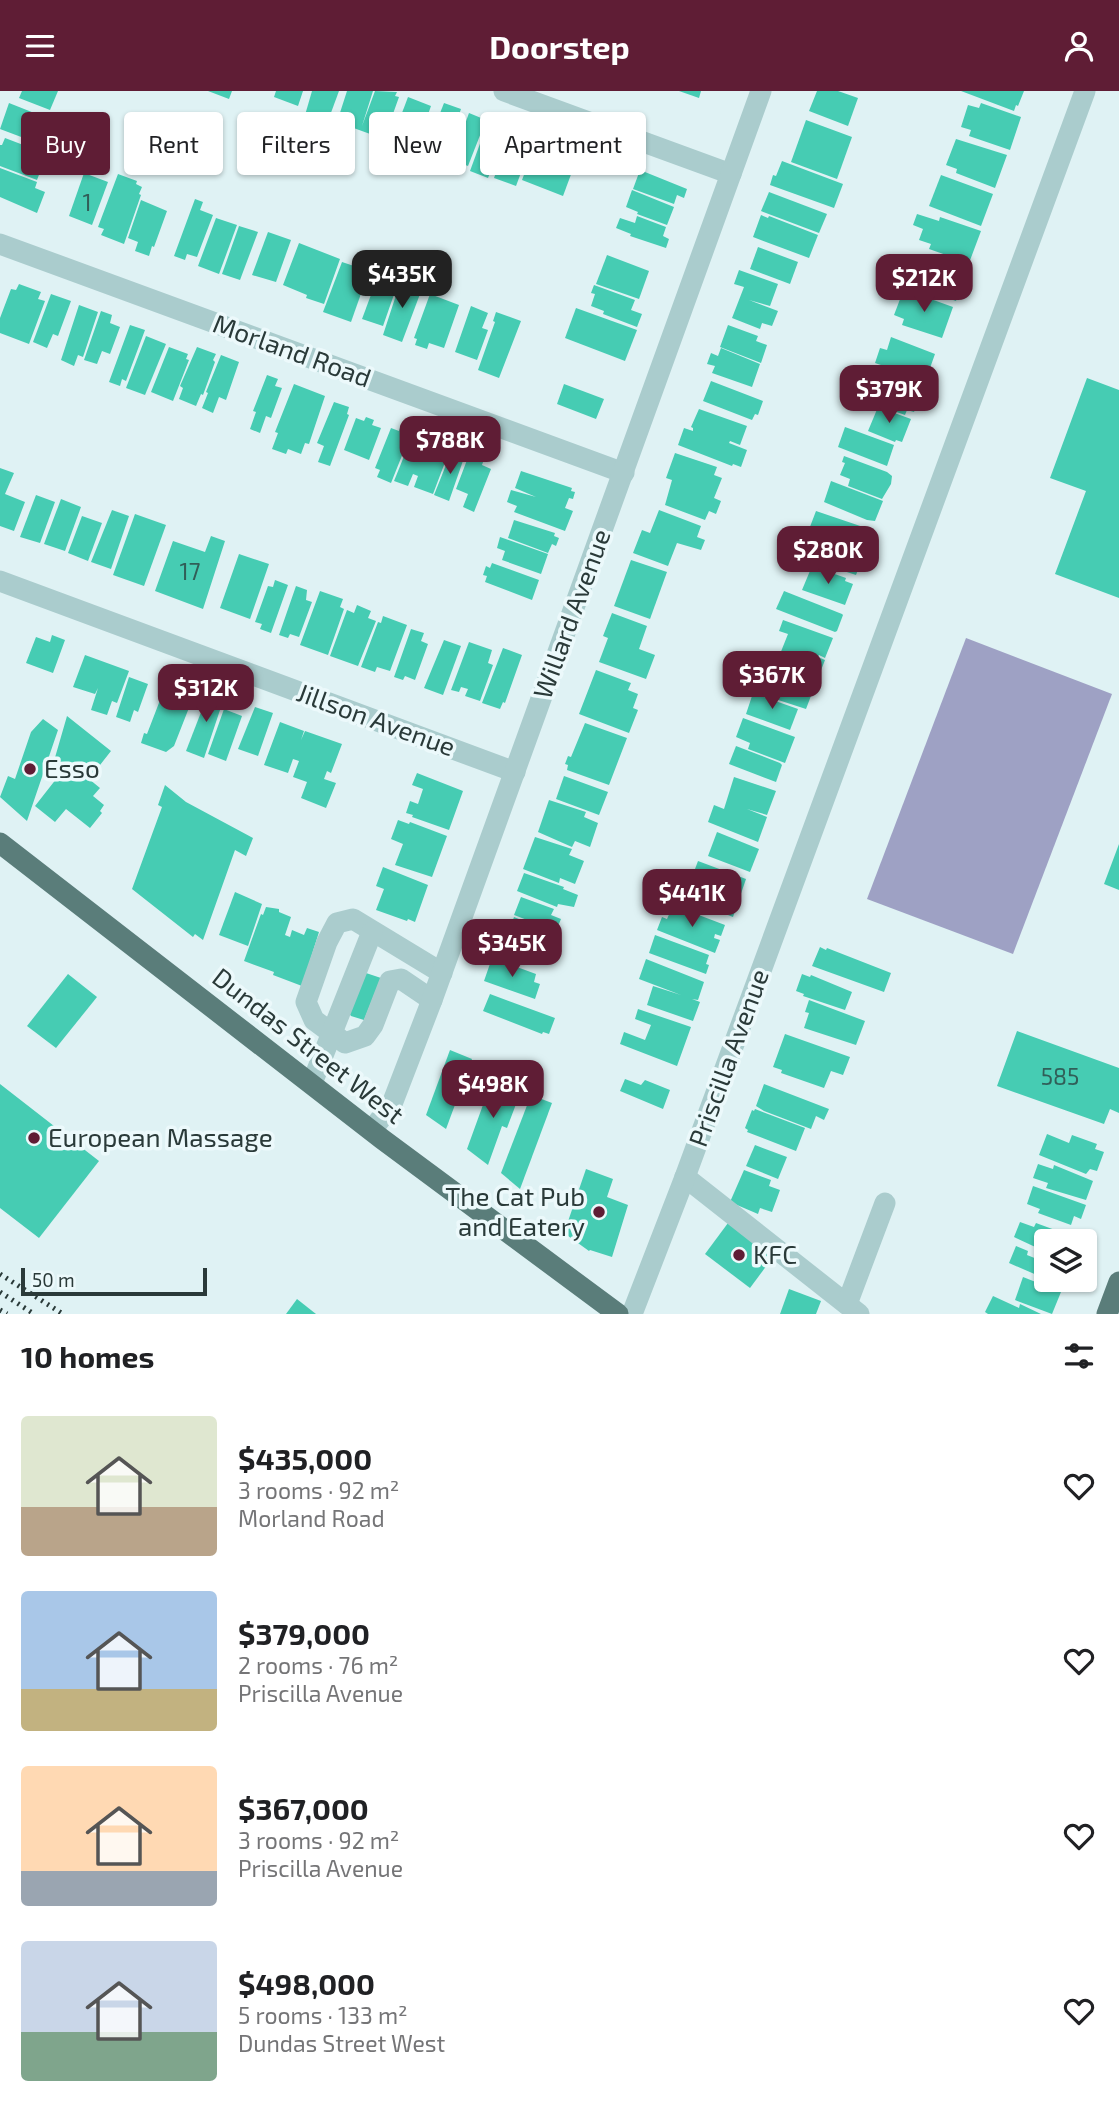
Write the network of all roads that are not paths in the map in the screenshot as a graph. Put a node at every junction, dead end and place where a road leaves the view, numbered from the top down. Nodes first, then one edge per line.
1 (504, 91) edge
2 (761, 91) edge
3 (1082, 92) edge
4 (731, 174) junction
5 (0, 244) edge
6 (624, 473) junction
7 (0, 581) edge
8 (515, 772) junction
9 (0, 843) edge
10 (372, 932) junction
11 (442, 973) junction
12 (432, 1000) junction
13 (332, 1034) junction
14 (312, 1083) junction
15 (372, 1131) junction
16 (685, 1177) junction
17 (886, 1203) dead end
18 (1119, 1282) edge
19 (853, 1309) edge
20 (618, 1314) edge
21 (632, 1314) edge
22 (1107, 1314) edge

1 - 4 street
2 - 4 street, Willard Avenue
3 - 16 street, Priscilla Avenue
4 - 6 street, Willard Avenue
5 - 6 street, Morland Road
6 - 8 street, Willard Avenue
7 - 8 street, Jillson Avenue
8 - 11 street, Willard Avenue
9 - 14 main road, Dundas Street West
10 - 11 street
10 - 13 street
10 - 13 street
11 - 12 street, Willard Avenue
12 - 13 street
12 - 15 street, Willard Avenue
13 - 14 street
14 - 15 main road, Dundas Street West
15 - 20 main road, Dundas Street West
16 - 19 street
16 - 21 street, Priscilla Avenue
17 - 19 street
18 - 22 main road

